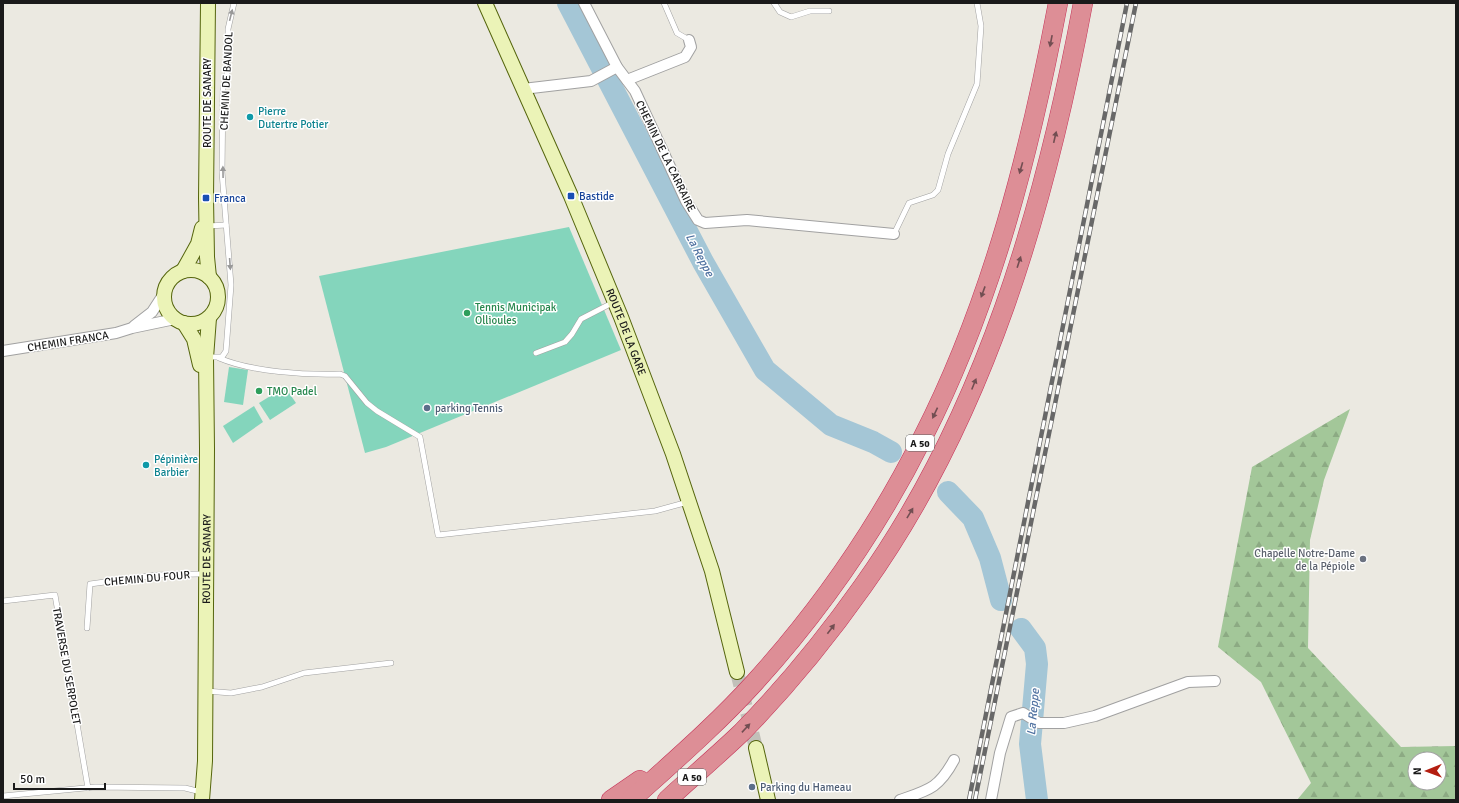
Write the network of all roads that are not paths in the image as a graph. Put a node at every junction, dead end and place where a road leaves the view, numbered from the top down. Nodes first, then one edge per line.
1 (208, 3) edge
2 (234, 3) edge
3 (485, 3) edge
4 (584, 3) edge
5 (664, 3) edge
6 (774, 3) edge
7 (977, 3) edge
8 (1058, 3) edge
9 (1083, 3) edge
10 (828, 11) dead end
11 (689, 40) joint
12 (617, 67) junction
13 (627, 80) junction
14 (523, 89) junction
15 (206, 203) junction
16 (226, 225) junction
17 (207, 226) junction
18 (894, 234) joint
19 (183, 271) junction
20 (209, 277) junction
21 (165, 292) junction
22 (615, 302) junction
23 (209, 318) junction
24 (180, 321) junction
25 (132, 328) junction
26 (3, 351) edge
27 (536, 353) dead end
28 (212, 358) junction
29 (689, 502) junction
30 (200, 574) junction
31 (3, 600) edge
32 (87, 628) dead end
33 (391, 663) dead end
34 (737, 672) tunnel mouth
35 (1215, 681) dead end
36 (204, 691) junction
37 (756, 748) tunnel mouth
38 (718, 755) junction
39 (676, 760) junction
40 (954, 760) dead end
41 (88, 788) junction
42 (3, 796) edge
43 (198, 797) edge
44 (611, 800) edge
45 (630, 800) edge
46 (667, 800) edge
47 (679, 800) edge
48 (768, 800) edge
49 (900, 800) edge
50 (990, 800) edge

1 - 15 main road, ROUTE DE SANARY
16 -> 2 lane, CHEMIN DE BANDOL
3 - 14 main road, ROUTE DE LA GARE
4 - 12 street, CHEMIN DE LA CARRAIRE
5 - 11 lane
6 - 10 lane
7 - 18 lane
8 -> 39 highway, A 50
38 -> 9 highway, A 50
11 - 13 street
12 - 13 street, CHEMIN DE LA CARRAIRE
12 - 14 street
13 - 18 street, CHEMIN DE LA CARRAIRE
14 - 22 main road, ROUTE DE LA GARE
15 - 17 main road, ROUTE DE SANARY
15 - 19 main road, ROUTE DE SANARY
16 - 17 lane
16 -> 28 lane, CHEMIN DE BANDOL
17 - 20 main road, ROUTE DE SANARY
19 - 20 main road
19 - 21 main road, ROUTE DE SANARY
20 - 23 main road, ROUTE DE SANARY
21 - 24 main road, ROUTE DE SANARY
21 - 25 street, CHEMIN FRANCA
22 - 27 lane
22 - 29 main road, ROUTE DE LA GARE
23 - 24 main road
23 - 28 main road, ROUTE DE SANARY
24 - 25 street, CHEMIN FRANCA
24 - 30 main road, ROUTE DE SANARY
25 - 26 street, CHEMIN FRANCA
28 - 29 lane
28 - 36 main road, ROUTE DE SANARY
29 - 34 main road, ROUTE DE LA GARE
30 - 32 lane, CHEMIN DU FOUR
30 - 43 main road, ROUTE DE SANARY
31 - 41 lane, TRAVERSE DU SERPOLET
33 - 36 lane
35 - 50 street
36 - 43 main road, ROUTE DE SANARY
37 - 48 main road
38 - 46 highway, A 50
38 - 47 highway
39 - 44 highway
39 - 45 highway, A 50
40 - 49 street
41 - 42 lane
41 - 43 lane

